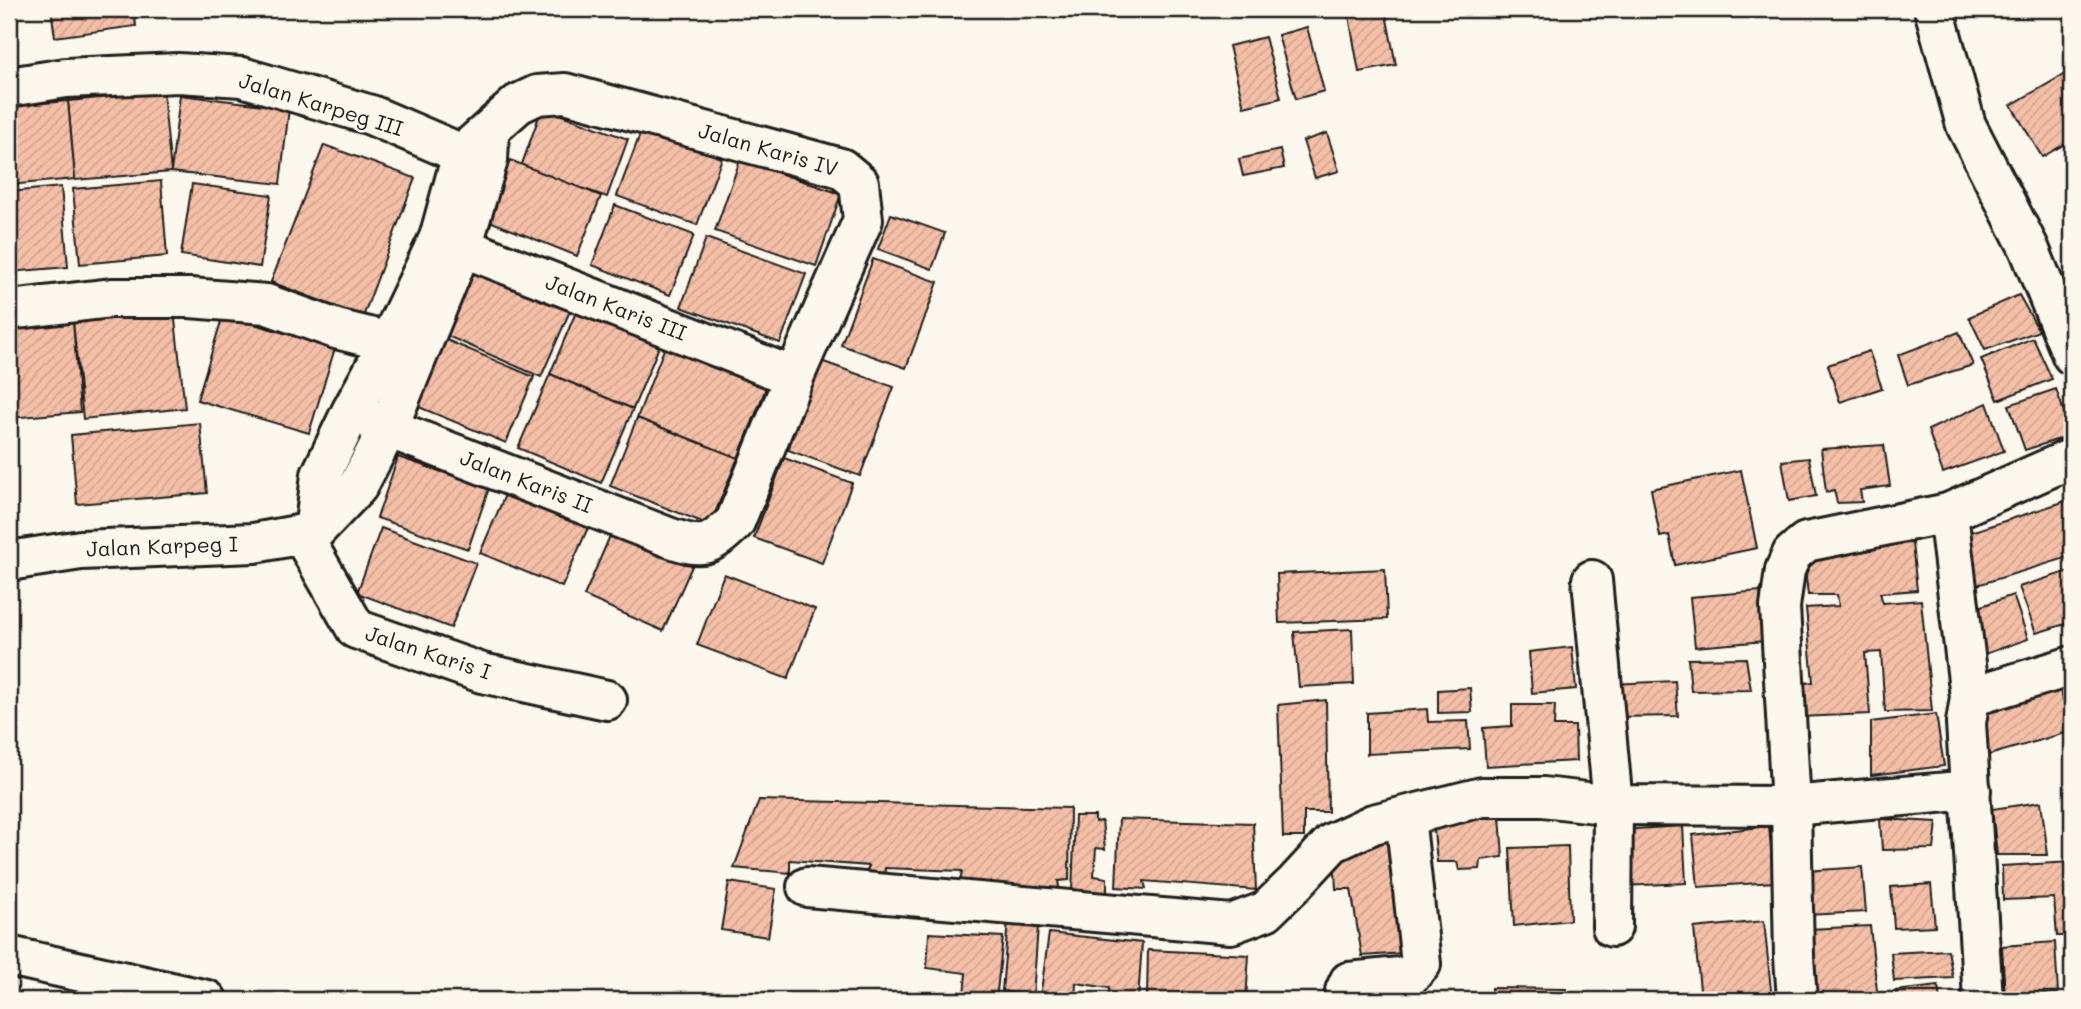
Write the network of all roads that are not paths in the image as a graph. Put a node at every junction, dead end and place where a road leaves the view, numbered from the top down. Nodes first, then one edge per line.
1 (1934, 9) edge
2 (9, 87) edge
3 (490, 127) junction
4 (462, 154) junction
5 (450, 242) junction
6 (9, 310) edge
7 (389, 342) junction
8 (2072, 355) edge
9 (794, 377) junction
10 (352, 410) junction
11 (388, 428) junction
12 (2072, 458) edge
13 (1948, 513) junction
14 (308, 534) junction
15 (703, 545) joint
16 (9, 561) edge
17 (1592, 580) dead end
18 (2072, 666) edge
19 (1970, 697) junction
20 (607, 700) dead end
21 (1971, 790) junction
22 (1613, 805) junction
23 (1791, 806) junction
24 (1405, 816) junction
25 (807, 887) dead end
26 (1612, 927) dead end
27 (9, 956) edge
28 (207, 1000) edge
29 (1346, 1000) edge
30 (1797, 1000) edge
31 (1983, 1000) edge

1 - 8 street
2 - 4 street, Jalan Karpeg III
3 - 4 street, Jalan Karis IV
3 - 5 street
3 - 9 street, Jalan Karis IV
4 - 5 street
5 - 7 street
5 - 9 street, Jalan Karis III
5 - 11 street
6 - 7 street
7 - 10 street
9 - 15 street, Jalan Karis IV
10 - 11 street, Jalan Karis II
10 - 14 street
11 - 14 street
11 - 15 street, Jalan Karis II
12 - 13 street
13 - 19 street
13 - 23 street
14 - 16 street, Jalan Karpeg I
14 - 20 street, Jalan Karis I
17 - 22 street
18 - 19 street
19 - 21 street
21 - 23 street
21 - 31 street
22 - 23 street
22 - 24 street
22 - 26 street
23 - 30 street
24 - 25 street
24 - 29 street
27 - 28 street

